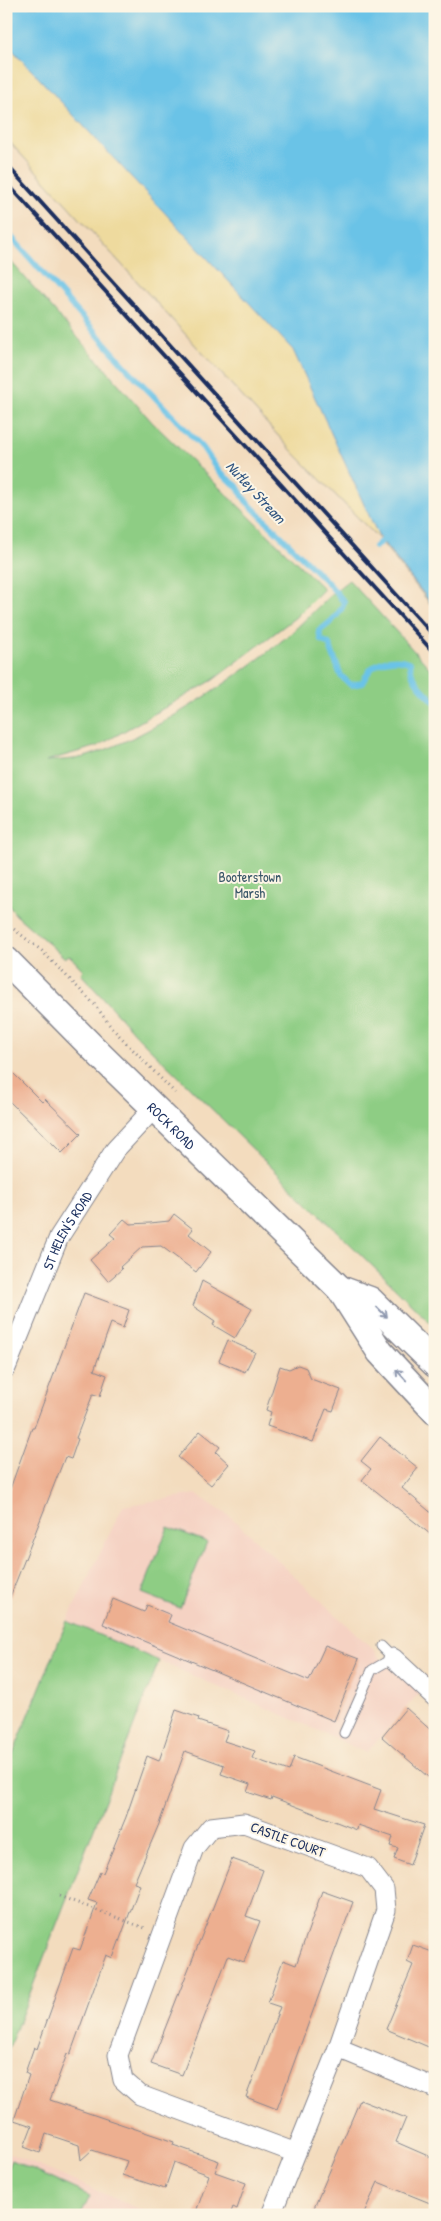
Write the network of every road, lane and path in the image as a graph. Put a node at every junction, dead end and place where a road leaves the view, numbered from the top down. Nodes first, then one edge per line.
1 (6, 923) edge
2 (6, 960) edge
3 (166, 1100) junction
4 (340, 1289) junction
5 (435, 1364) edge
6 (6, 1368) edge
7 (435, 1411) edge
8 (387, 1652) joint
9 (435, 1697) edge
10 (344, 1733) dead end
11 (58, 1896) dead end
12 (162, 1934) junction
13 (338, 2048) junction
14 (435, 2088) edge
15 (296, 2153) junction
16 (271, 2215) edge

1 - 3 path
2 - 3 main road, ROCK ROAD
3 - 4 main road, ROCK ROAD
3 - 6 street, ST HELEN'S ROAD
4 -> 5 main road, ROCK ROAD
7 -> 4 main road, ROCK ROAD
8 - 9 street
8 - 10 lane
11 - 12 path
12 - 13 street, CASTLE COURT
12 - 15 street, CASTLE COURT
13 - 14 street
13 - 15 street, CASTLE COURT
15 - 16 street, CASTLE COURT

